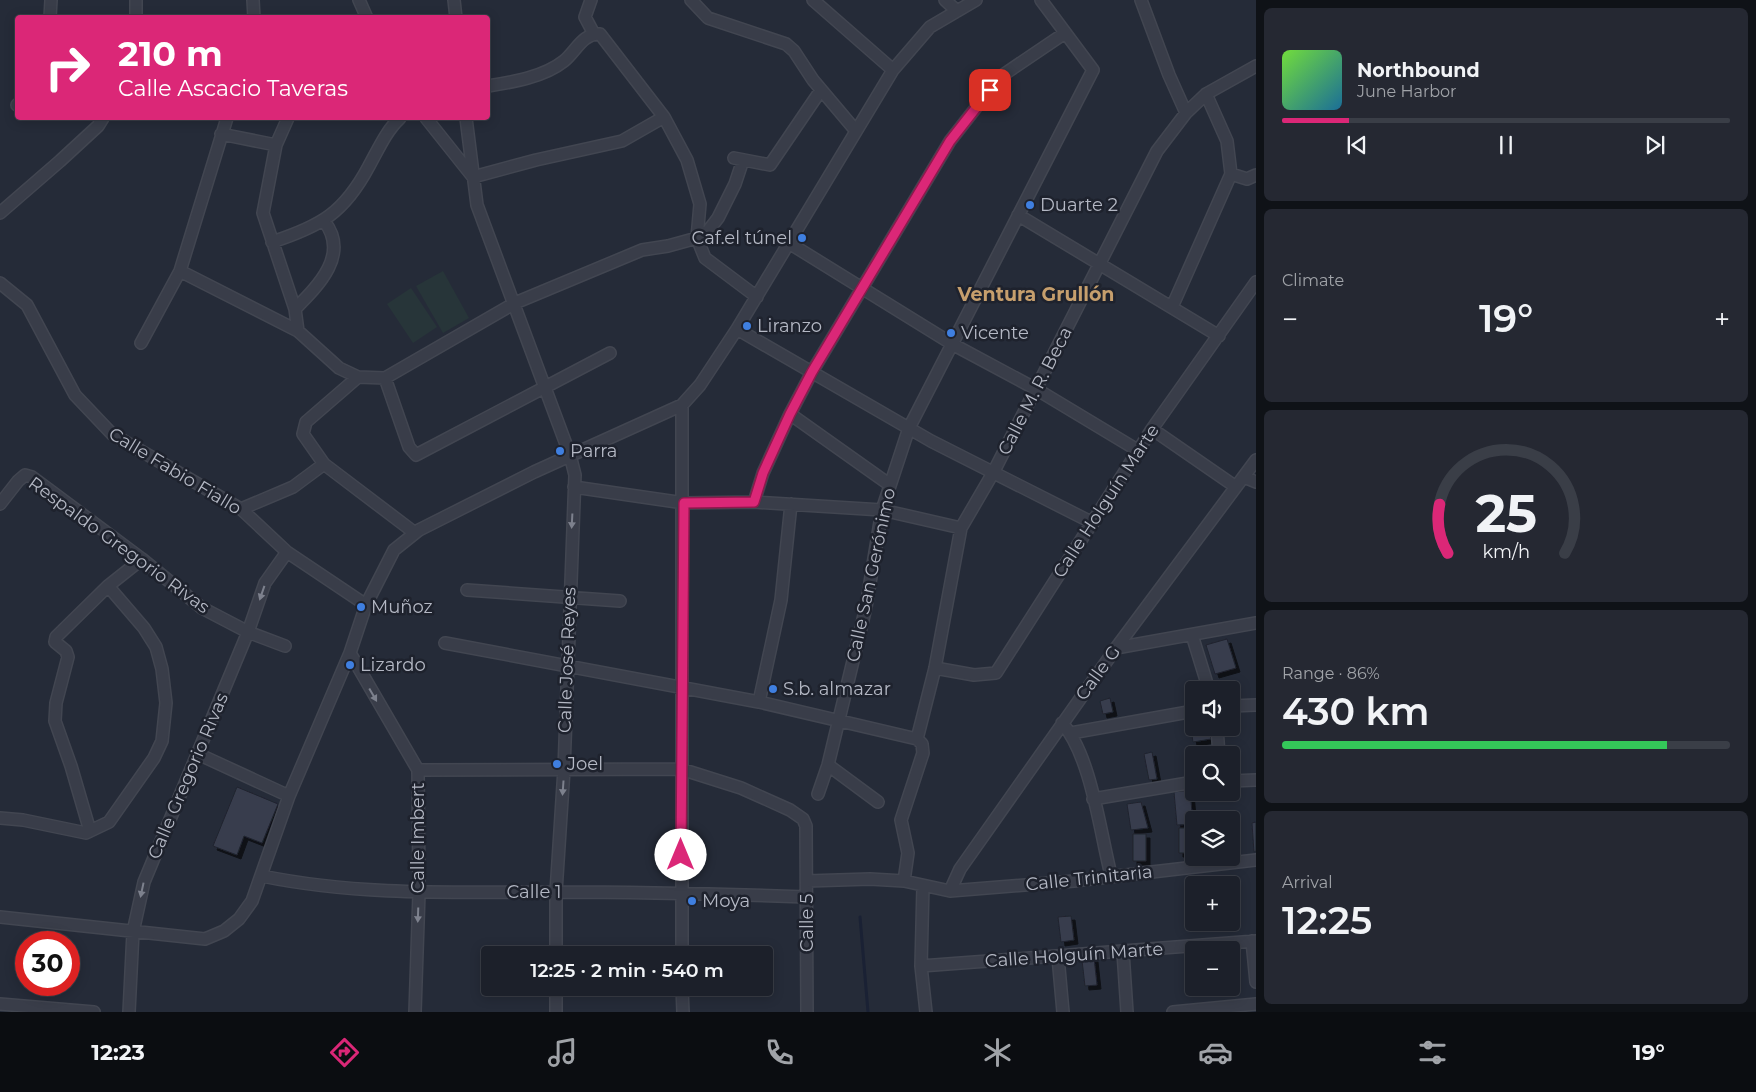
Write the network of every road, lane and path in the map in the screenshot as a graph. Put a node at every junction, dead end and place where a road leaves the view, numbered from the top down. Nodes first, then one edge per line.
1 (51, 0) edge
2 (136, 0) edge
3 (253, 0) edge
4 (359, 0) edge
5 (454, 0) edge
6 (590, 0) edge
7 (691, 0) edge
8 (813, 0) edge
9 (945, 0) edge
10 (976, 0) edge
11 (1040, 0) edge
12 (1141, 0) edge
13 (957, 11) junction
14 (50, 15) edge
15 (136, 15) edge
16 (254, 15) edge
17 (366, 15) edge
18 (456, 15) edge
19 (1065, 33) junction
20 (594, 34) junction
21 (1256, 66) edge
22 (893, 70) junction
23 (490, 86) edge
24 (821, 90) junction
25 (1206, 94) junction
26 (1186, 113) junction
27 (664, 117) junction
28 (102, 120) edge
29 (226, 120) edge
30 (287, 120) edge
31 (398, 120) edge
32 (428, 120) edge
33 (466, 120) edge
34 (856, 131) junction
35 (220, 134) junction
36 (276, 145) junction
37 (1231, 174) junction
38 (1256, 175) edge
39 (473, 178) junction
40 (0, 214) edge
41 (1018, 215) junction
42 (324, 220) junction
43 (697, 238) junction
44 (272, 242) junction
45 (789, 243) junction
46 (1099, 263) junction
47 (180, 271) junction
48 (1256, 282) edge
49 (0, 283) edge
50 (863, 288) junction
51 (756, 297) junction
52 (515, 303) junction
53 (1172, 307) junction
54 (295, 309) junction
55 (737, 329) junction
56 (298, 331) junction
57 (1219, 336) junction
58 (141, 343) dead end
59 (954, 345) junction
60 (610, 354) dead end
61 (812, 372) junction
62 (358, 377) junction
63 (384, 378) junction
64 (545, 388) junction
65 (1036, 389) junction
66 (682, 405) junction
67 (790, 414) junction
68 (909, 428) junction
69 (1152, 429) junction
70 (1139, 451) junction
71 (570, 455) junction
72 (1256, 460) edge
73 (324, 464) junction
74 (993, 473) junction
75 (1244, 477) junction
76 (1256, 482) edge
77 (890, 485) junction
78 (574, 487) junction
79 (1236, 487) junction
80 (754, 502) junction
81 (684, 503) junction
82 (0, 504) edge
83 (791, 504) junction
84 (241, 509) junction
85 (882, 510) junction
86 (1092, 523) junction
87 (961, 528) junction
88 (415, 533) junction
89 (287, 552) junction
90 (142, 559) junction
91 (108, 586) junction
92 (467, 590) dead end
93 (569, 598) junction
94 (620, 601) dead end
95 (366, 606) junction
96 (1256, 623) edge
97 (248, 632) junction
98 (1192, 635) junction
99 (446, 643) dead end
100 (285, 646) dead end
101 (1116, 648) junction
102 (350, 653) junction
103 (567, 666) junction
104 (935, 668) junction
105 (1206, 681) edge
106 (683, 689) junction
107 (759, 702) junction
108 (1256, 705) edge
109 (1240, 706) edge
110 (1185, 713) edge
111 (838, 720) junction
112 (1062, 723) junction
113 (1071, 733) junction
114 (917, 739) junction
115 (198, 754) junction
116 (828, 764) junction
117 (564, 769) junction
118 (680, 769) junction
119 (418, 770) junction
120 (1256, 780) edge
121 (1240, 781) edge
122 (1185, 784) edge
123 (818, 794) dead end
124 (289, 796) junction
125 (1092, 799) junction
126 (878, 802) dead end
127 (0, 818) edge
128 (90, 831) junction
129 (1256, 860) edge
130 (1111, 875) junction
131 (262, 876) junction
132 (807, 881) junction
133 (904, 881) junction
134 (923, 886) junction
135 (950, 891) junction
136 (556, 892) junction
137 (681, 892) junction
138 (419, 893) junction
139 (807, 897) junction
140 (0, 917) edge
141 (134, 932) junction
142 (1254, 941) edge
143 (556, 946) edge
144 (682, 946) edge
145 (1123, 952) junction
146 (1058, 957) junction
147 (921, 966) junction
148 (1256, 982) edge
149 (556, 996) edge
150 (682, 996) edge
151 (0, 1004) edge
152 (1256, 1004) edge
153 (1197, 1011) edge
154 (94, 1012) edge
155 (129, 1012) edge
156 (415, 1012) edge
157 (556, 1012) edge
158 (683, 1012) edge
159 (808, 1012) edge
160 (926, 1012) edge
161 (1063, 1012) edge
162 (1127, 1012) edge
163 (1173, 1012) edge

1 - 14 street
2 - 15 street
3 - 16 street
4 - 17 street
5 - 18 street
6 - 20 street
7 - 24 street
8 - 22 street
9 - 13 street
10 - 13 street
11 - 19 street
12 - 26 street
13 - 22 street
19 - 41 street, Calle San Gerónimo
19 - 50 street
20 - 23 street
20 - 27 street
21 - 25 street, Calle M. R. Beca
22 - 34 street
24 - 34 street
24 - 43 street
25 - 26 street, Calle M. R. Beca
25 - 37 street
26 - 46 street, Calle M. R. Beca
27 - 39 street
27 - 43 street
28 - 40 street
29 - 35 street
30 - 36 street
31 - 42 street
32 - 39 street
33 - 39 street, Calle José Reyes
34 - 45 street
35 - 36 street
35 - 47 street
36 - 44 street
37 - 38 street
37 - 53 street
39 - 52 street, Calle José Reyes
41 - 46 street
41 - 59 street, Calle San Gerónimo
42 - 44 street
42 - 54 street
43 - 51 street
43 - 52 street
44 - 54 street
45 - 50 street
45 - 51 street
46 - 53 street
46 - 65 street, Calle M. R. Beca
47 - 56 street
47 - 58 street
48 - 57 street, Calle Holguín Marte
49 - 84 street, Calle Fabio Fiallo
50 - 59 street
50 - 61 street
51 - 55 street
52 - 63 street
52 - 64 street, Calle José Reyes
53 - 57 street
54 - 56 street
55 - 61 street
55 - 66 street
56 - 62 street
57 - 69 street, Calle Holguín Marte
59 - 65 street
59 - 68 street, Calle San Gerónimo
60 - 64 street
61 - 67 street
61 - 68 street
62 - 63 street
62 - 73 street
63 - 64 street
64 - 71 street, Calle José Reyes
65 - 70 street
65 - 74 street, Calle M. R. Beca
66 - 71 street
66 - 81 street
67 - 77 street
67 - 80 street
68 - 74 street
68 - 77 street, Calle San Gerónimo
69 - 70 street, Calle Holguín Marte
69 - 79 street
70 - 86 street, Calle Holguín Marte
71 - 78 street, Calle José Reyes
71 - 88 street
72 - 75 street, Calle G
73 - 84 street
73 - 88 street
74 - 86 street
74 - 87 street, Calle M. R. Beca
75 - 76 street
75 - 79 street, Calle G
77 - 85 street, Calle San Gerónimo
78 - 81 street
78 -> 93 street, Calle José Reyes
79 - 101 street, Calle G
80 - 81 street
80 - 83 street
81 - 106 street
82 - 90 street, Respaldo Gregorio Rivas
83 - 85 street
83 - 107 street
84 - 89 street, Calle Fabio Fiallo
85 - 87 street
85 - 111 street, Calle San Gerónimo
86 - 104 street, Calle Holguín Marte
87 - 104 street, Calle M. R. Beca
88 - 95 street
89 - 95 street, Calle Fabio Fiallo
89 -> 97 street, Calle Gregorio Rivas
90 - 91 street
90 - 97 street, Respaldo Gregorio Rivas
91 - 128 street
91 - 128 street
92 - 93 street
93 - 94 street
93 - 103 street, Calle José Reyes
95 - 102 street
96 - 98 street
97 - 100 street, Respaldo Gregorio Rivas
97 - 115 street, Calle Gregorio Rivas
98 - 101 street
98 - 105 street
99 - 103 street
101 - 112 street, Calle G
102 -> 119 street, Calle Imbert
102 - 124 street
103 - 106 street
103 - 117 street, Calle José Reyes
104 - 114 street, Calle M. R. Beca
106 - 107 street
106 - 118 street
107 - 111 street
108 - 109 street
110 - 113 street
111 - 114 street
111 - 116 street, Calle San Gerónimo
112 - 113 street
112 - 135 street, Calle G
113 - 125 street
114 - 133 street
115 - 124 street
115 -> 141 street, Calle Gregorio Rivas
116 - 123 street, Calle San Gerónimo
116 - 126 street
117 - 118 street
117 - 119 street
117 -> 136 street, Calle José Reyes
118 - 132 street, Calle 5
118 - 137 street
119 - 138 street, Calle Imbert
120 - 121 street
122 - 125 street
124 - 131 street
125 - 130 street
127 - 128 street
129 - 130 street, Calle Trinitaria
130 - 135 street, Calle Trinitaria
131 - 138 street, Calle 1
131 - 141 street
132 - 133 street, Calle Trinitaria
132 - 139 street, Calle 5
133 - 134 street, Calle Trinitaria
134 - 135 street, Calle Trinitaria
134 - 147 street
136 - 137 street, Calle 1
136 - 138 street, Calle 1
136 - 143 street, Calle José Reyes
137 - 139 street, Calle 1
137 - 144 street
138 -> 156 street, Calle Imbert
139 - 159 street, Calle 5
140 - 141 street
141 - 155 street, Calle Gregorio Rivas
142 - 145 street, Calle Holguín Marte
142 - 148 street
145 - 146 street, Calle Holguín Marte
145 - 162 street
146 - 147 street, Calle Holguín Marte
146 - 161 street
147 - 160 street
149 - 157 street
150 - 158 street
151 - 154 street
152 - 153 street
153 - 163 street

